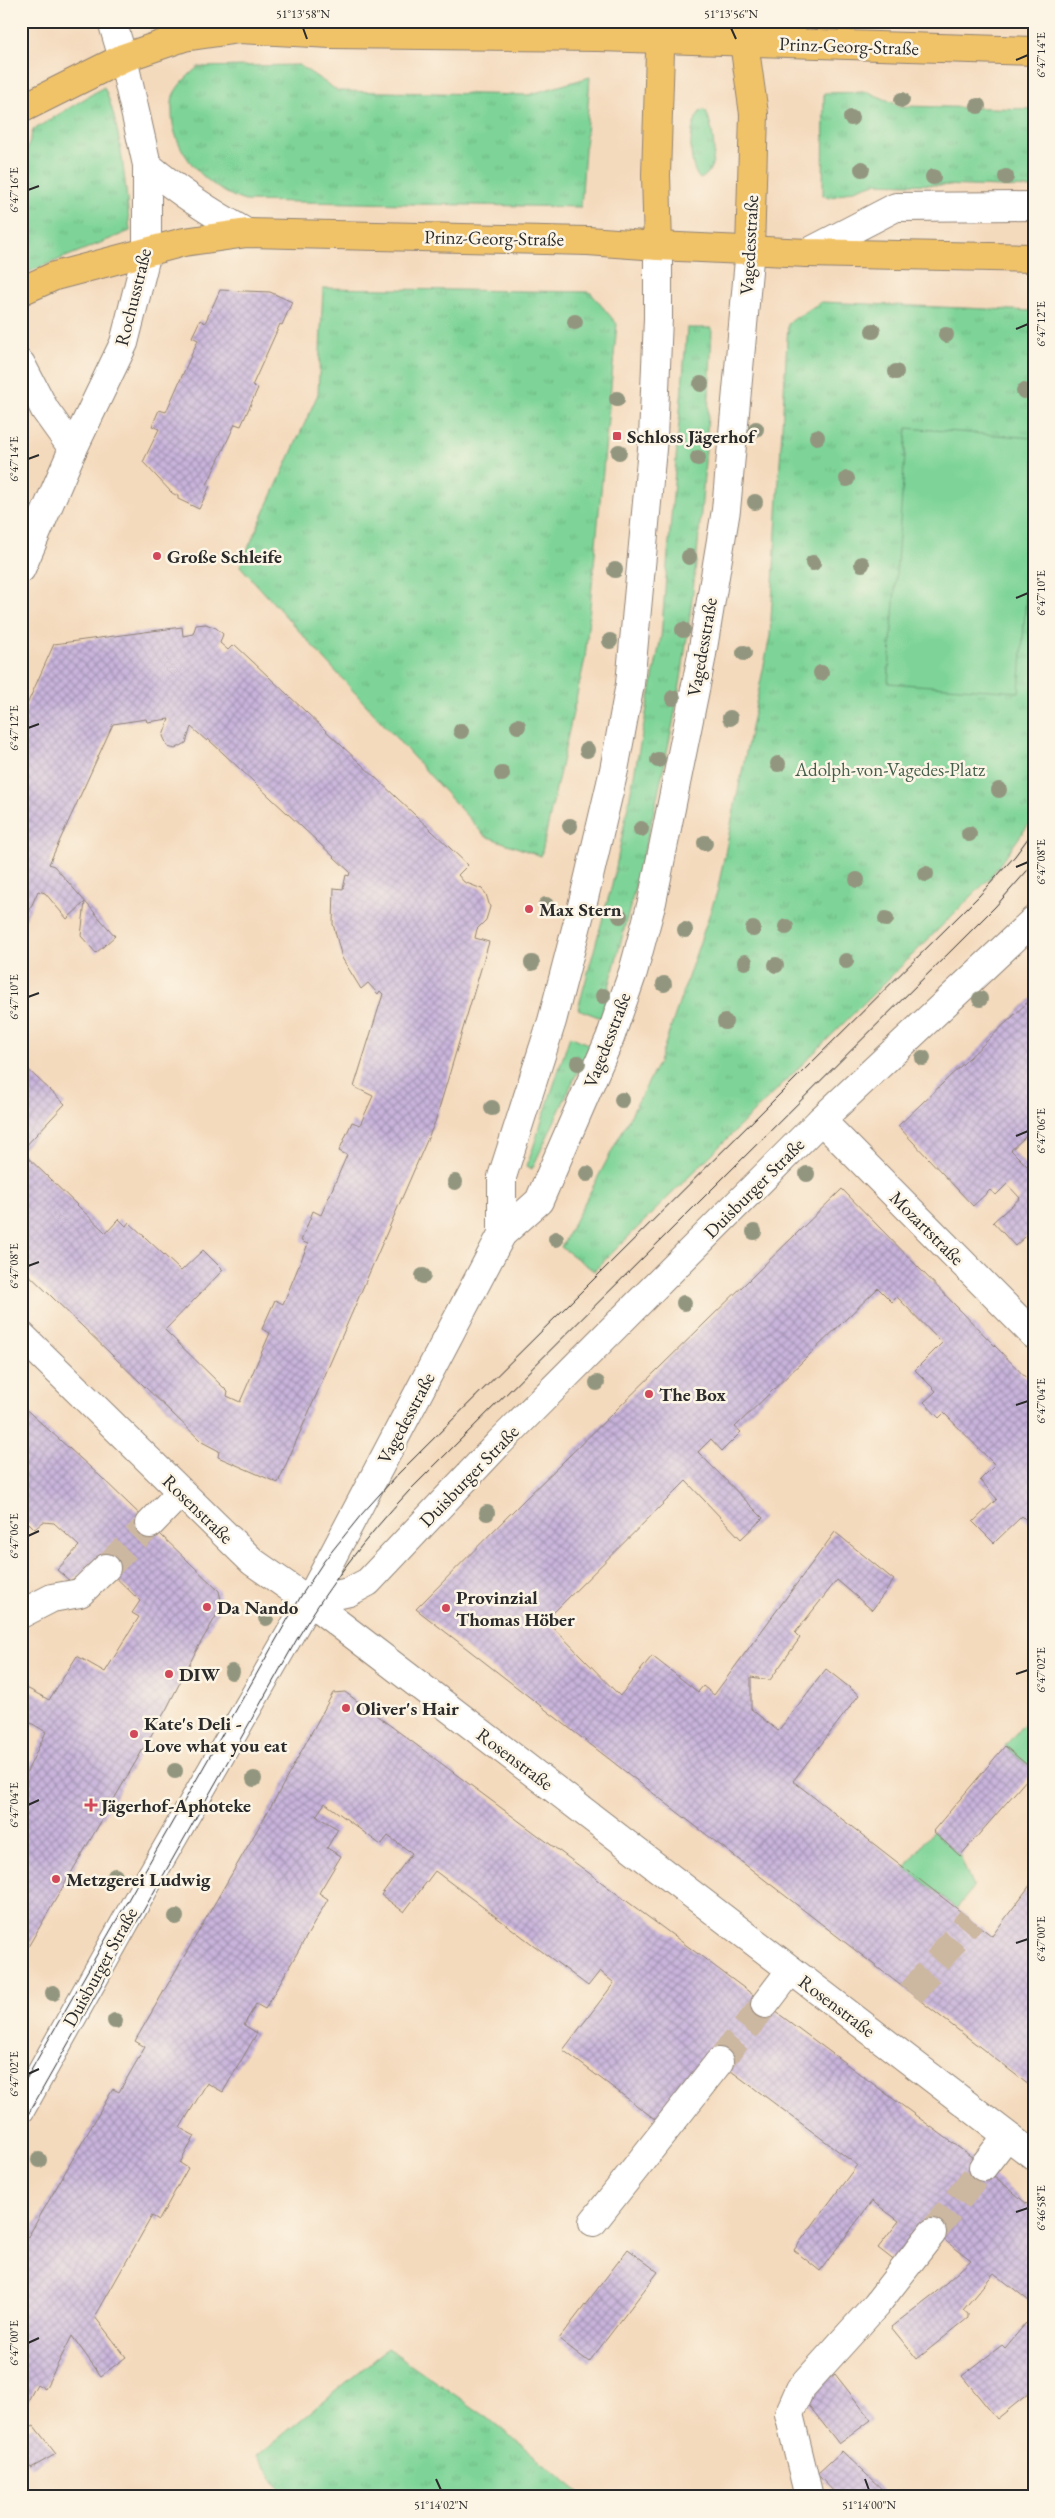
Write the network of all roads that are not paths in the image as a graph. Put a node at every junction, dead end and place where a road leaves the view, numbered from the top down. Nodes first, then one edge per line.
1 (112, 21) edge
2 (238, 24) edge
3 (660, 31) edge
4 (743, 32) edge
5 (1034, 51) edge
6 (123, 58) junction
7 (21, 108) edge
8 (147, 165) junction
9 (1034, 206) edge
10 (247, 233) junction
11 (658, 246) junction
12 (750, 249) junction
13 (146, 252) junction
14 (807, 252) junction
15 (1034, 258) edge
16 (21, 291) edge
17 (21, 364) edge
18 (73, 449) junction
19 (21, 569) edge
20 (1034, 920) edge
21 (821, 1120) junction
22 (502, 1234) junction
23 (21, 1335) edge
24 (1034, 1336) edge
25 (181, 1492) junction
26 (150, 1524) tunnel mouth
27 (106, 1568) tunnel mouth
28 (309, 1601) junction
29 (21, 1614) edge
30 (791, 1970) junction
31 (765, 2004) tunnel mouth
32 (719, 2062) tunnel mouth
33 (21, 2109) edge
34 (1007, 2136) junction
35 (1034, 2156) edge
36 (983, 2167) tunnel mouth
37 (593, 2222) dead end
38 (932, 2233) tunnel mouth
39 (809, 2497) edge

1 - 6 street, Rochusstraße
2 - 3 main road, Prinz-Georg-Straße
2 - 6 main road, Prinz-Georg-Straße
3 - 4 main road, Prinz-Georg-Straße
3 - 11 main road, Vagedesstraße
4 - 5 main road, Prinz-Georg-Straße
4 - 12 main road, Vagedesstraße
6 - 7 main road, Prinz-Georg-Straße
6 - 8 street, Rochusstraße
8 - 10 street
8 - 13 street, Rochusstraße
9 - 14 street
10 - 11 main road, Prinz-Georg-Straße
10 - 13 main road, Prinz-Georg-Straße
11 - 12 main road, Prinz-Georg-Straße
11 - 22 street, Vagedesstraße
12 - 14 main road, Prinz-Georg-Straße
12 - 22 street, Vagedesstraße
13 - 16 main road, Prinz-Georg-Straße
13 - 18 street, Rochusstraße
14 - 15 main road, Prinz-Georg-Straße
17 - 18 street
18 - 19 street, Rochusstraße
20 - 21 street, Duisburger Straße
21 - 24 street, Mozartstraße
21 - 28 street, Duisburger Straße
22 - 28 street, Vagedesstraße
23 - 25 street, Rosenstraße
25 - 26 street
25 - 28 street, Rosenstraße
27 - 29 street
28 - 30 street, Rosenstraße
28 - 33 street, Duisburger Straße
30 - 31 street
30 - 34 street, Rosenstraße
32 - 37 street
34 - 35 street, Rosenstraße
34 - 36 street
38 - 39 street

